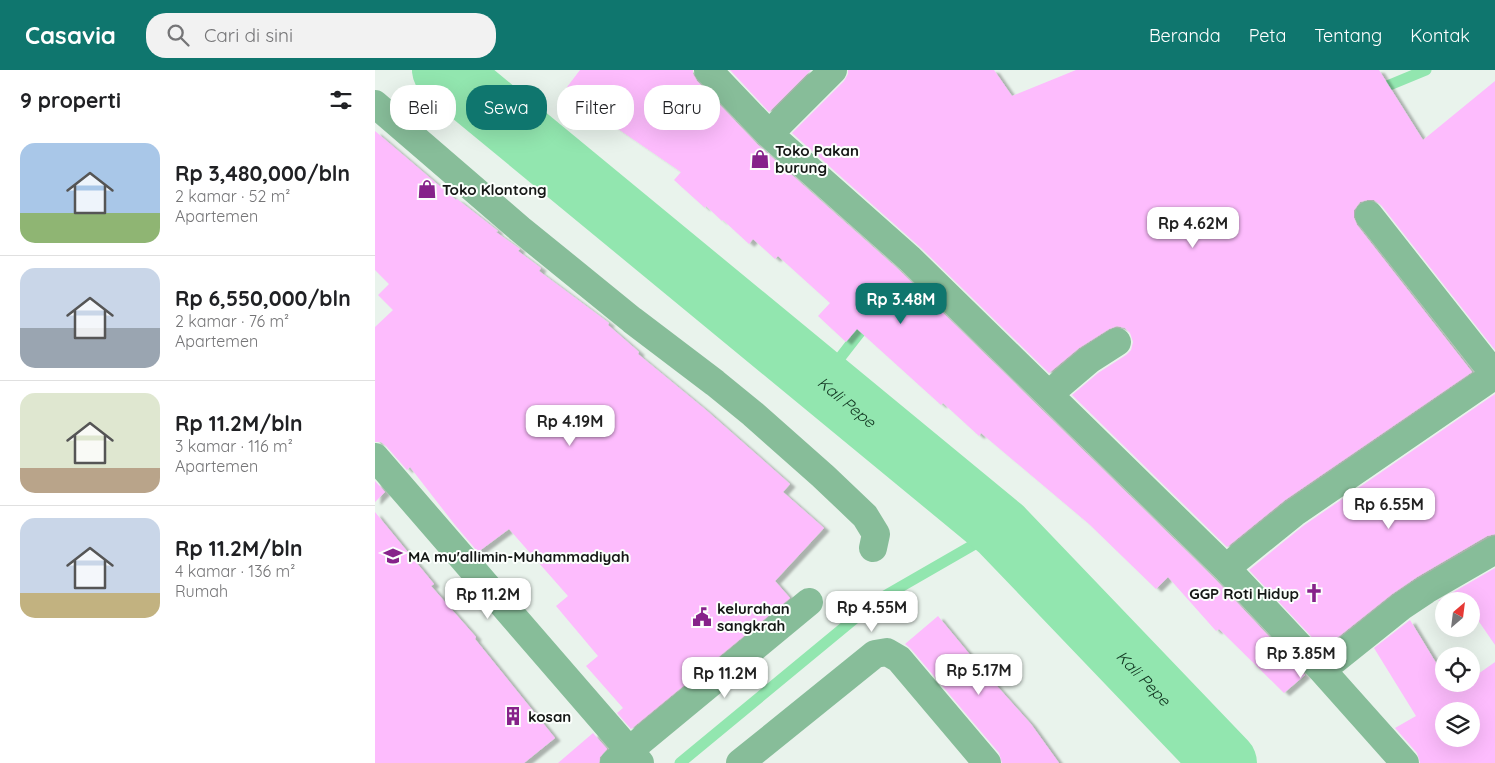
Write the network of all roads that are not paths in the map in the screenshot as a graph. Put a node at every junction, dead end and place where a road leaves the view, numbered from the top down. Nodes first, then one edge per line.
1 (708, 70) edge
2 (833, 70) edge
3 (375, 104) edge
4 (769, 134) junction
5 (1369, 215) dead end
6 (1117, 342) dead end
7 (1495, 375) edge
8 (1049, 394) junction
9 (376, 459) edge
10 (873, 548) dead end
11 (1493, 557) edge
12 (1226, 568) junction
13 (809, 602) dead end
14 (1322, 670) junction
15 (629, 758) edge
16 (740, 763) edge
17 (987, 763) edge
18 (1405, 763) edge

1 - 4 street
2 - 4 street
3 - 10 street
4 - 8 street
5 - 7 street
6 - 8 street
7 - 12 street
8 - 12 street
9 - 15 street
11 - 14 street
12 - 14 street
13 - 15 street
14 - 18 street
16 - 17 street

